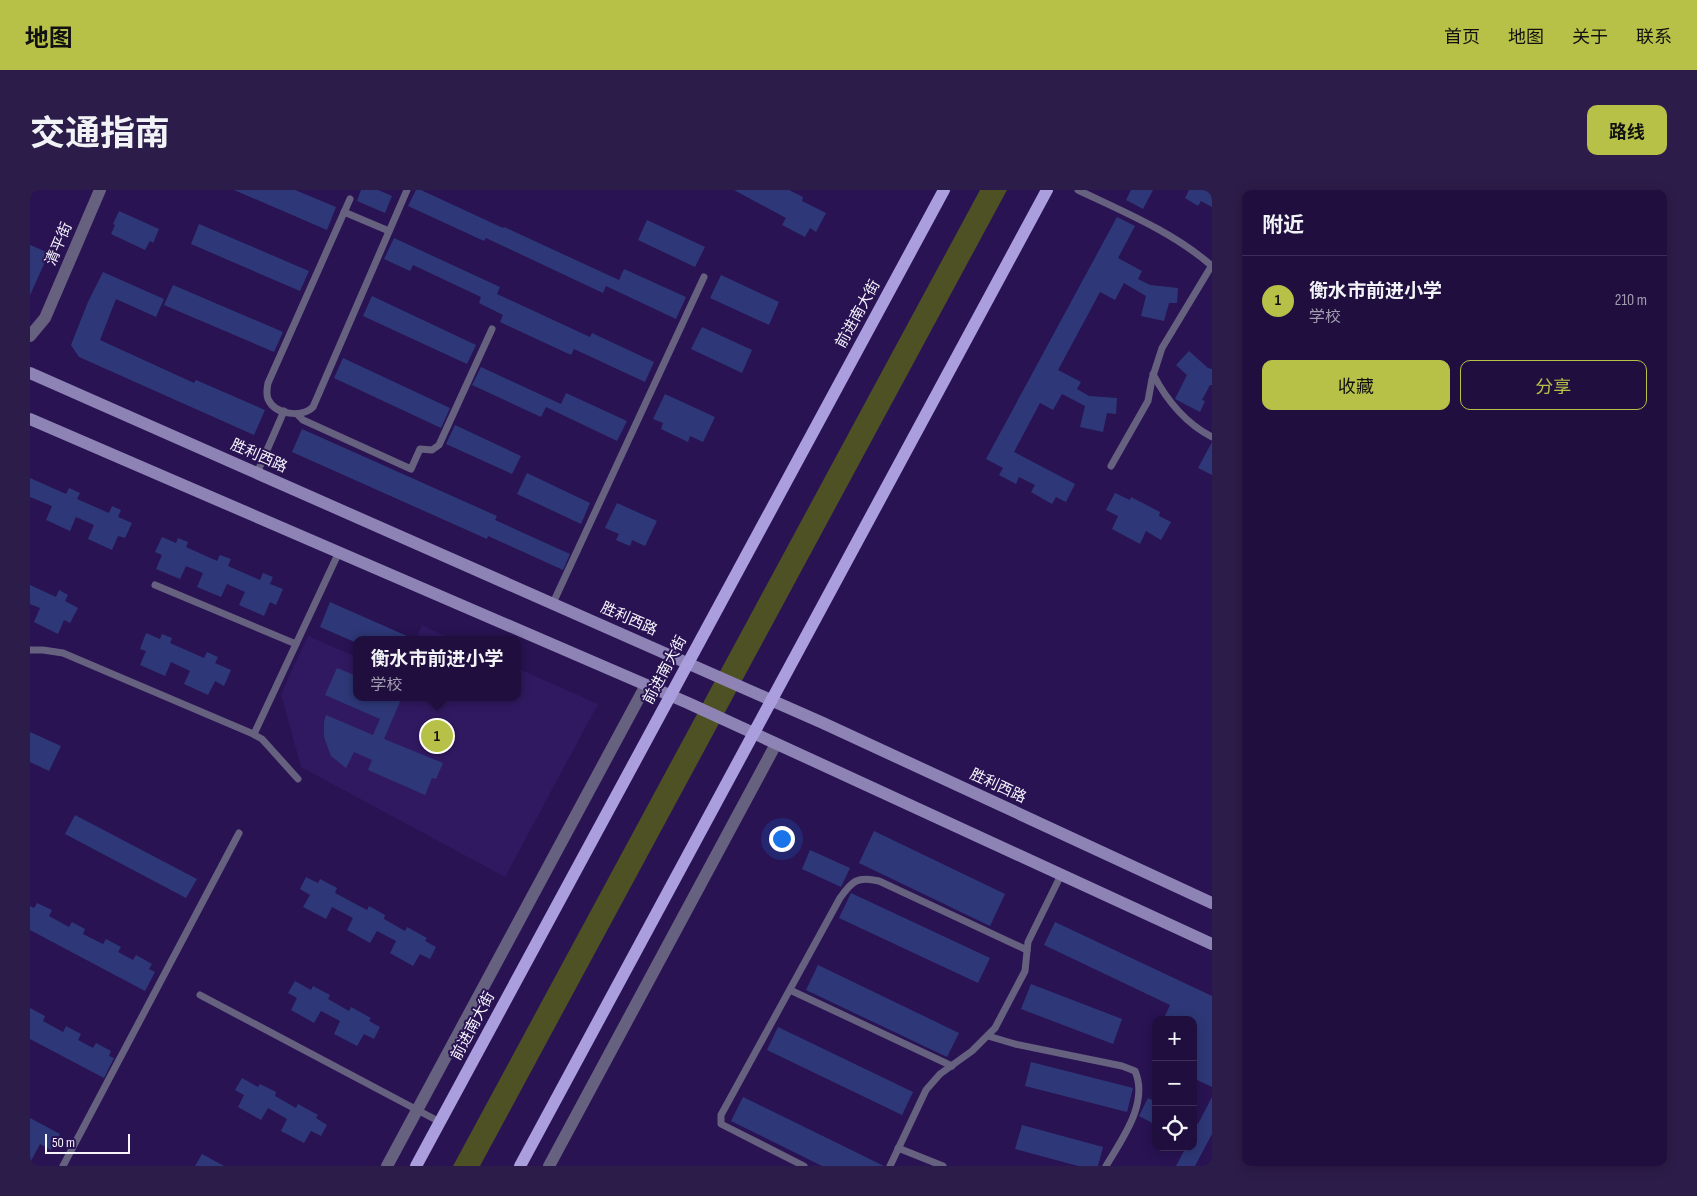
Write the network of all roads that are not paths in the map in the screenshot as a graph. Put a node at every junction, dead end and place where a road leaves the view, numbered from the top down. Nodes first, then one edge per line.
1 (100, 190) edge
2 (407, 190) edge
3 (944, 190) edge
4 (1047, 190) edge
5 (1078, 190) edge
6 (350, 199) dead end
7 (344, 212) junction
8 (389, 231) junction
9 (1212, 265) edge
10 (704, 277) dead end
11 (492, 328) dead end
12 (30, 336) edge
13 (30, 372) edge
14 (1153, 374) junction
15 (284, 411) junction
16 (297, 414) junction
17 (30, 419) edge
18 (1212, 437) edge
19 (1111, 466) dead end
20 (257, 473) junction
21 (339, 552) junction
22 (155, 585) dead end
23 (553, 603) junction
24 (296, 644) junction
25 (30, 650) edge
26 (688, 663) junction
27 (646, 685) junction
28 (670, 696) junction
29 (772, 700) junction
30 (254, 734) junction
31 (754, 734) junction
32 (776, 744) junction
33 (298, 779) dead end
34 (239, 832) dead end
35 (1060, 875) junction
36 (1212, 903) edge
37 (1212, 944) edge
38 (1027, 950) junction
39 (790, 990) junction
40 (200, 995) dead end
41 (988, 1036) junction
42 (952, 1066) junction
43 (417, 1110) junction
44 (440, 1122) junction
45 (898, 1148) junction
46 (63, 1166) edge
47 (387, 1166) edge
48 (416, 1166) edge
49 (520, 1166) edge
50 (549, 1166) edge
51 (804, 1166) edge
52 (890, 1166) edge
53 (943, 1166) edge
54 (1106, 1166) edge

1 - 12 street, 清平街
2 - 8 lane
3 - 26 main road, 前进南大街
4 - 29 main road
5 - 9 lane
6 - 7 lane
7 - 8 lane
7 - 15 lane
8 - 16 lane
9 - 14 lane
10 - 23 lane
11 - 16 lane
13 - 20 main road, 胜利西路
14 - 18 lane
14 - 19 lane
15 - 16 lane
15 - 20 lane
17 - 21 main road
20 - 23 main road, 胜利西路
21 - 24 lane
21 - 27 main road
22 - 24 lane
23 - 26 main road, 胜利西路
24 - 30 lane
25 - 30 lane
26 - 28 main road, 前进南大街
26 - 29 main road, 胜利西路
27 - 28 main road
27 - 43 street
28 - 31 main road
28 - 44 main road, 前进南大街
29 - 31 main road
29 - 36 main road, 胜利西路
30 - 33 lane
31 - 32 main road
31 - 49 main road
32 - 35 main road
32 - 50 street
34 - 46 lane
35 - 37 main road
35 - 38 lane
38 - 39 lane
38 - 41 lane
39 - 42 lane
39 - 51 lane
40 - 43 lane
41 - 42 lane
41 - 54 lane
42 - 45 lane
43 - 44 lane
43 - 47 street
44 - 48 main road, 前进南大街
45 - 52 lane
45 - 53 lane

